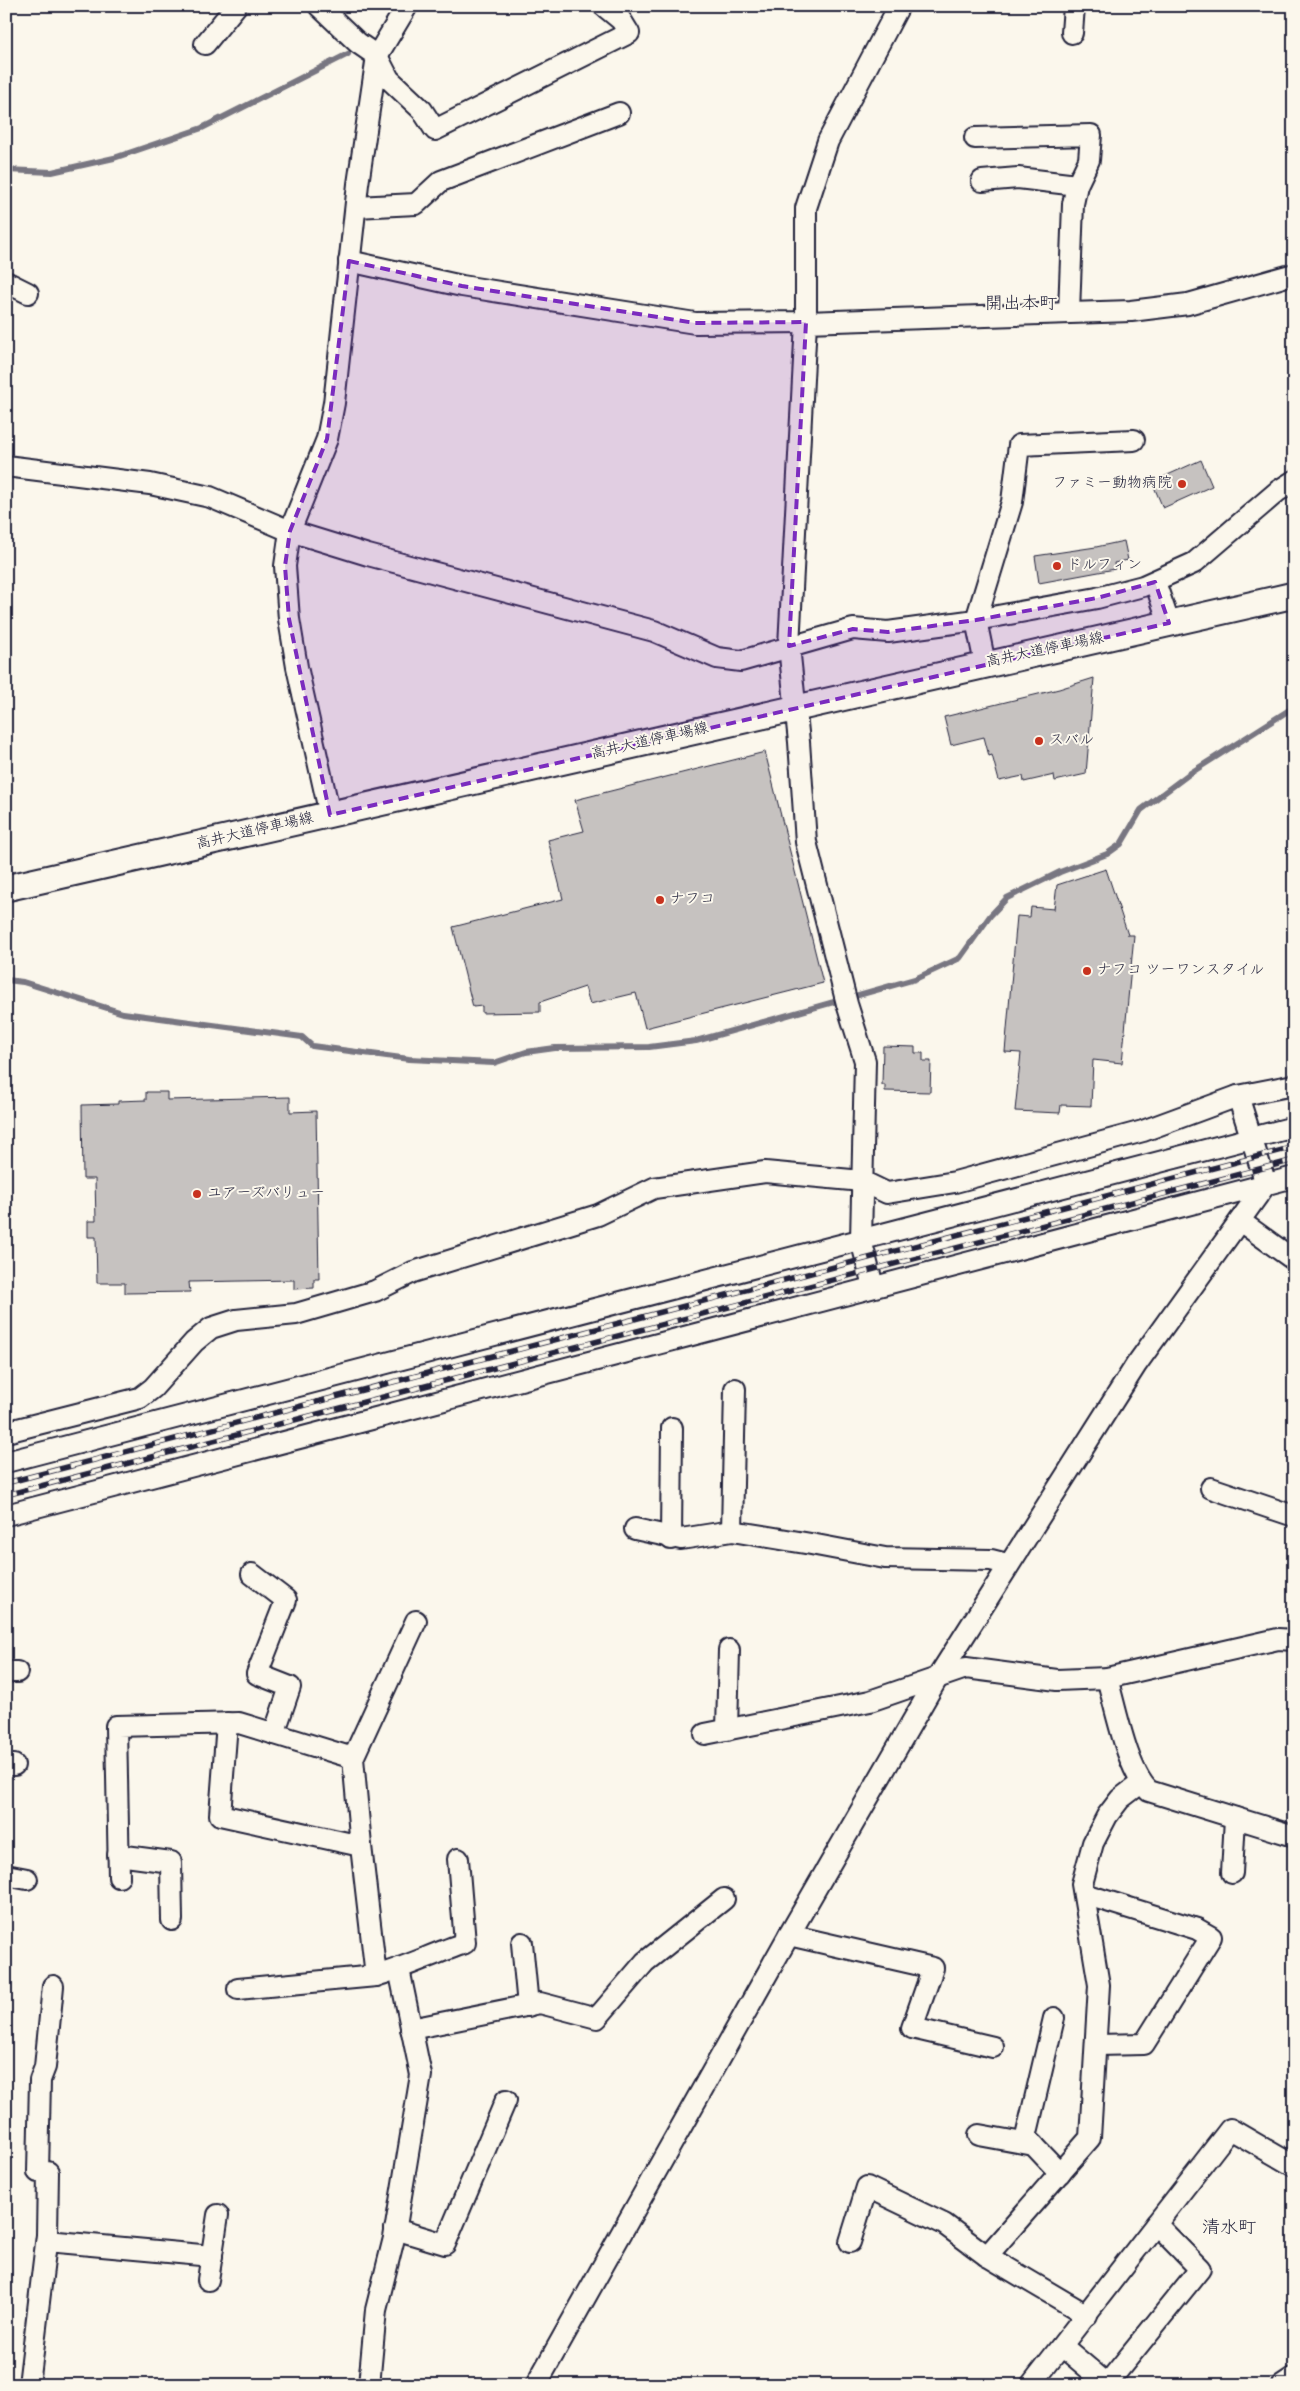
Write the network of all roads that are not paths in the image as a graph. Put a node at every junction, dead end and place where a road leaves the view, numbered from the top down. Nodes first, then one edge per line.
1 (236, 6) edge
2 (319, 6) edge
3 (407, 6) edge
4 (604, 6) edge
5 (899, 6) edge
6 (1074, 6) edge
7 (1072, 34) dead end
8 (205, 44) dead end
9 (377, 56) junction
10 (619, 113) dead end
11 (974, 138) dead end
12 (982, 181) dead end
13 (1077, 185) junction
14 (356, 207) junction
15 (349, 261) junction
16 (1294, 274) edge
17 (6, 282) edge
18 (28, 293) dead end
19 (1069, 312) junction
20 (806, 322) junction
21 (1134, 440) dead end
22 (6, 466) edge
23 (1294, 481) edge
24 (290, 531) junction
25 (1155, 582) junction
26 (1294, 595) edge
27 (976, 620) junction
28 (1169, 623) junction
29 (789, 646) junction
30 (985, 664) junction
31 (794, 708) junction
32 (330, 815) junction
33 (6, 888) edge
34 (1294, 1086) edge
35 (1238, 1096) junction
36 (1294, 1127) edge
37 (1252, 1139) junction
38 (1294, 1177) edge
39 (862, 1181) junction
40 (1266, 1184) junction
41 (1240, 1221) junction
42 (861, 1240) junction
43 (1294, 1260) edge
44 (873, 1286) junction
45 (735, 1389) dead end
46 (672, 1428) dead end
47 (6, 1432) edge
48 (6, 1462) edge
49 (1211, 1488) dead end
50 (6, 1515) edge
51 (1294, 1516) edge
52 (635, 1529) dead end
53 (732, 1531) junction
54 (671, 1539) junction
55 (1007, 1564) junction
56 (252, 1574) dead end
57 (416, 1621) dead end
58 (1294, 1640) edge
59 (729, 1650) dead end
60 (938, 1677) junction
61 (1107, 1678) junction
62 (227, 1723) junction
63 (727, 1730) junction
64 (274, 1734) junction
65 (705, 1734) dead end
66 (353, 1758) junction
67 (1141, 1783) junction
68 (1235, 1818) junction
69 (1294, 1836) edge
70 (361, 1846) junction
71 (118, 1855) junction
72 (458, 1859) dead end
73 (1232, 1873) dead end
74 (6, 1875) edge
75 (119, 1877) dead end
76 (27, 1879) dead end
77 (1084, 1894) junction
78 (724, 1898) dead end
79 (172, 1920) dead end
80 (789, 1935) junction
81 (522, 1944) dead end
82 (399, 1969) junction
83 (376, 1976) junction
84 (53, 1986) dead end
85 (238, 1989) dead end
86 (528, 2006) junction
87 (1054, 2018) dead end
88 (411, 2029) junction
89 (1097, 2046) junction
90 (992, 2047) dead end
91 (506, 2100) dead end
92 (979, 2135) dead end
93 (1034, 2145) junction
94 (1294, 2166) edge
95 (1060, 2173) junction
96 (218, 2215) dead end
97 (1156, 2224) junction
98 (396, 2229) junction
99 (47, 2241) junction
100 (850, 2242) dead end
101 (212, 2256) junction
102 (987, 2256) junction
103 (208, 2280) dead end
104 (1087, 2315) junction
105 (1062, 2346) junction
106 (1294, 2377) edge
107 (29, 2385) edge
108 (369, 2385) edge
109 (536, 2385) edge
110 (1031, 2385) edge
111 (1282, 2385) edge

1 - 8 street
2 - 9 street
3 - 9 street
4 - 9 street
5 - 20 street
6 - 7 street
9 - 14 street
10 - 14 street
11 - 13 street
12 - 13 street
13 - 19 street
14 - 15 street
15 - 20 street
15 - 24 street
16 - 19 street
17 - 18 street
19 - 20 street
20 - 29 street
21 - 27 street
22 - 24 street
23 - 25 street
24 - 29 street
24 - 32 street
25 - 27 street
25 - 28 street
26 - 28 main road, 高井大道停車場線
27 - 29 street
27 - 30 street
28 - 30 main road, 高井大道停車場線
29 - 31 street
30 - 31 main road, 高井大道停車場線
31 - 32 main road, 高井大道停車場線
31 - 39 street
32 - 33 main road, 高井大道停車場線
34 - 35 street
35 - 37 street
35 - 39 street
36 - 37 street
37 - 40 street
37 - 42 street
38 - 40 street
39 - 42 street
39 - 47 street
40 - 41 street
40 - 44 street
41 - 43 street
41 - 55 street
42 - 44 street
42 - 48 street
44 - 50 street
45 - 53 street
46 - 54 street
49 - 51 street
52 - 54 street
53 - 54 street
53 - 55 street
55 - 60 street
56 - 64 street
57 - 66 street
58 - 61 street
59 - 63 street
60 - 61 street
60 - 63 street
60 - 80 street
61 - 67 street
62 - 64 street
62 - 70 street
62 - 71 street
63 - 65 street
64 - 66 street
66 - 70 street
67 - 68 street
67 - 77 street
68 - 69 street
68 - 73 street
70 - 83 street
71 - 75 street
71 - 79 street
72 - 82 street
74 - 76 street
77 - 89 street
77 - 89 street
78 - 86 street
80 - 90 street
80 - 109 street
81 - 86 street
82 - 83 street
82 - 88 street
83 - 85 street
84 - 99 street
86 - 88 street
87 - 93 street
88 - 98 street
89 - 95 street
91 - 98 street
92 - 93 street
93 - 95 street
94 - 97 street
95 - 102 street
96 - 101 street
97 - 104 street
97 - 105 street
98 - 108 street
99 - 101 street
99 - 107 street
100 - 102 street
101 - 103 street
102 - 104 street
104 - 105 street
105 - 110 street
106 - 111 street

